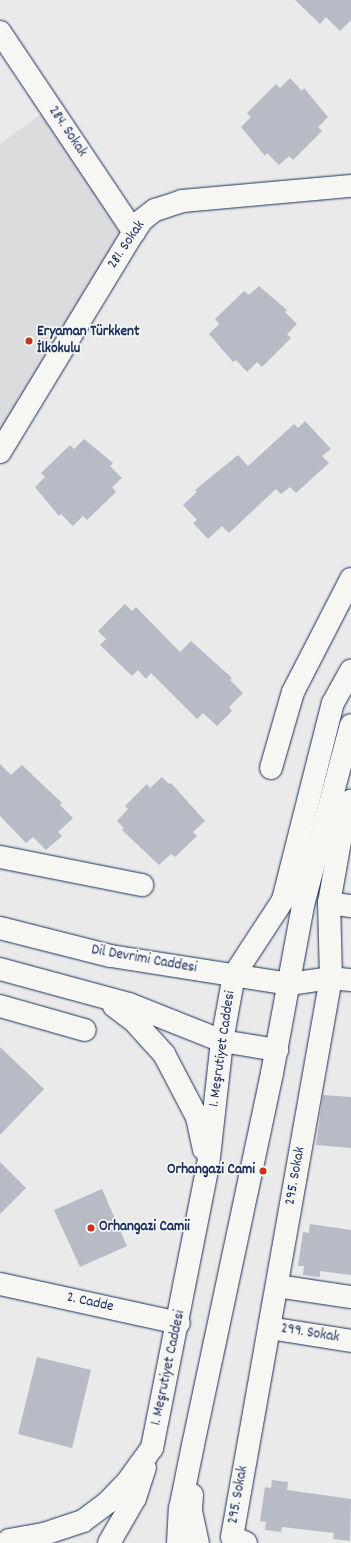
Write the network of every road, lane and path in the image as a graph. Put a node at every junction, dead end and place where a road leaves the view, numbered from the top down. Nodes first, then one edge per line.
1 (0, 32) edge
2 (351, 186) edge
3 (134, 232) junction
4 (0, 452) edge
5 (351, 579) edge
6 (351, 670) edge
7 (351, 725) edge
8 (272, 768) dead end
9 (351, 800) edge
10 (0, 856) edge
11 (142, 885) dead end
12 (329, 903) junction
13 (351, 906) edge
14 (0, 928) edge
15 (0, 969) edge
16 (234, 975) junction
17 (341, 979) edge
18 (289, 984) junction
19 (100, 996) junction
20 (0, 1006) edge
21 (85, 1030) dead end
22 (222, 1041) junction
23 (277, 1050) junction
24 (208, 1166) junction
25 (0, 1284) edge
26 (277, 1286) junction
27 (351, 1297) edge
28 (179, 1323) junction
29 (269, 1328) junction
30 (351, 1341) edge
31 (193, 1445) junction
32 (152, 1448) junction
33 (6, 1540) edge
34 (109, 1543) edge
35 (178, 1543) edge
36 (198, 1543) edge
37 (246, 1543) edge

1 - 3 main road, 284. Sokak
2 - 3 main road, 281. Sokak
3 - 4 main road, 281. Sokak
5 - 8 main road
6 - 16 main road, 1. Meşrutiyet Caddesi
7 - 18 main road
9 - 12 main road, 295. Sokak
10 - 11 main road
12 - 13 main road
12 - 17 main road, 295. Sokak
14 - 16 main road, Dil Devrimi Caddesi
15 - 19 main road
16 - 18 main road, Dil Devrimi Caddesi
16 - 22 main road, 1. Meşrutiyet Caddesi
17 - 18 main road, Dil Devrimi Caddesi
17 - 26 main road, 295. Sokak
18 - 23 main road
19 - 22 main road
19 - 24 main road
20 - 21 main road
22 - 23 main road
22 - 24 main road, 1. Meşrutiyet Caddesi
23 - 31 main road
24 - 28 main road, 1. Meşrutiyet Caddesi
25 - 28 main road, 2. Cadde
26 - 27 main road
26 - 29 main road, 295. Sokak
28 - 32 main road, 1. Meşrutiyet Caddesi
29 - 30 main road, 299. Sokak
29 - 37 main road, 295. Sokak
31 - 35 main road
31 - 36 main road
32 - 33 main road
32 - 34 main road, 1. Meşrutiyet Caddesi

